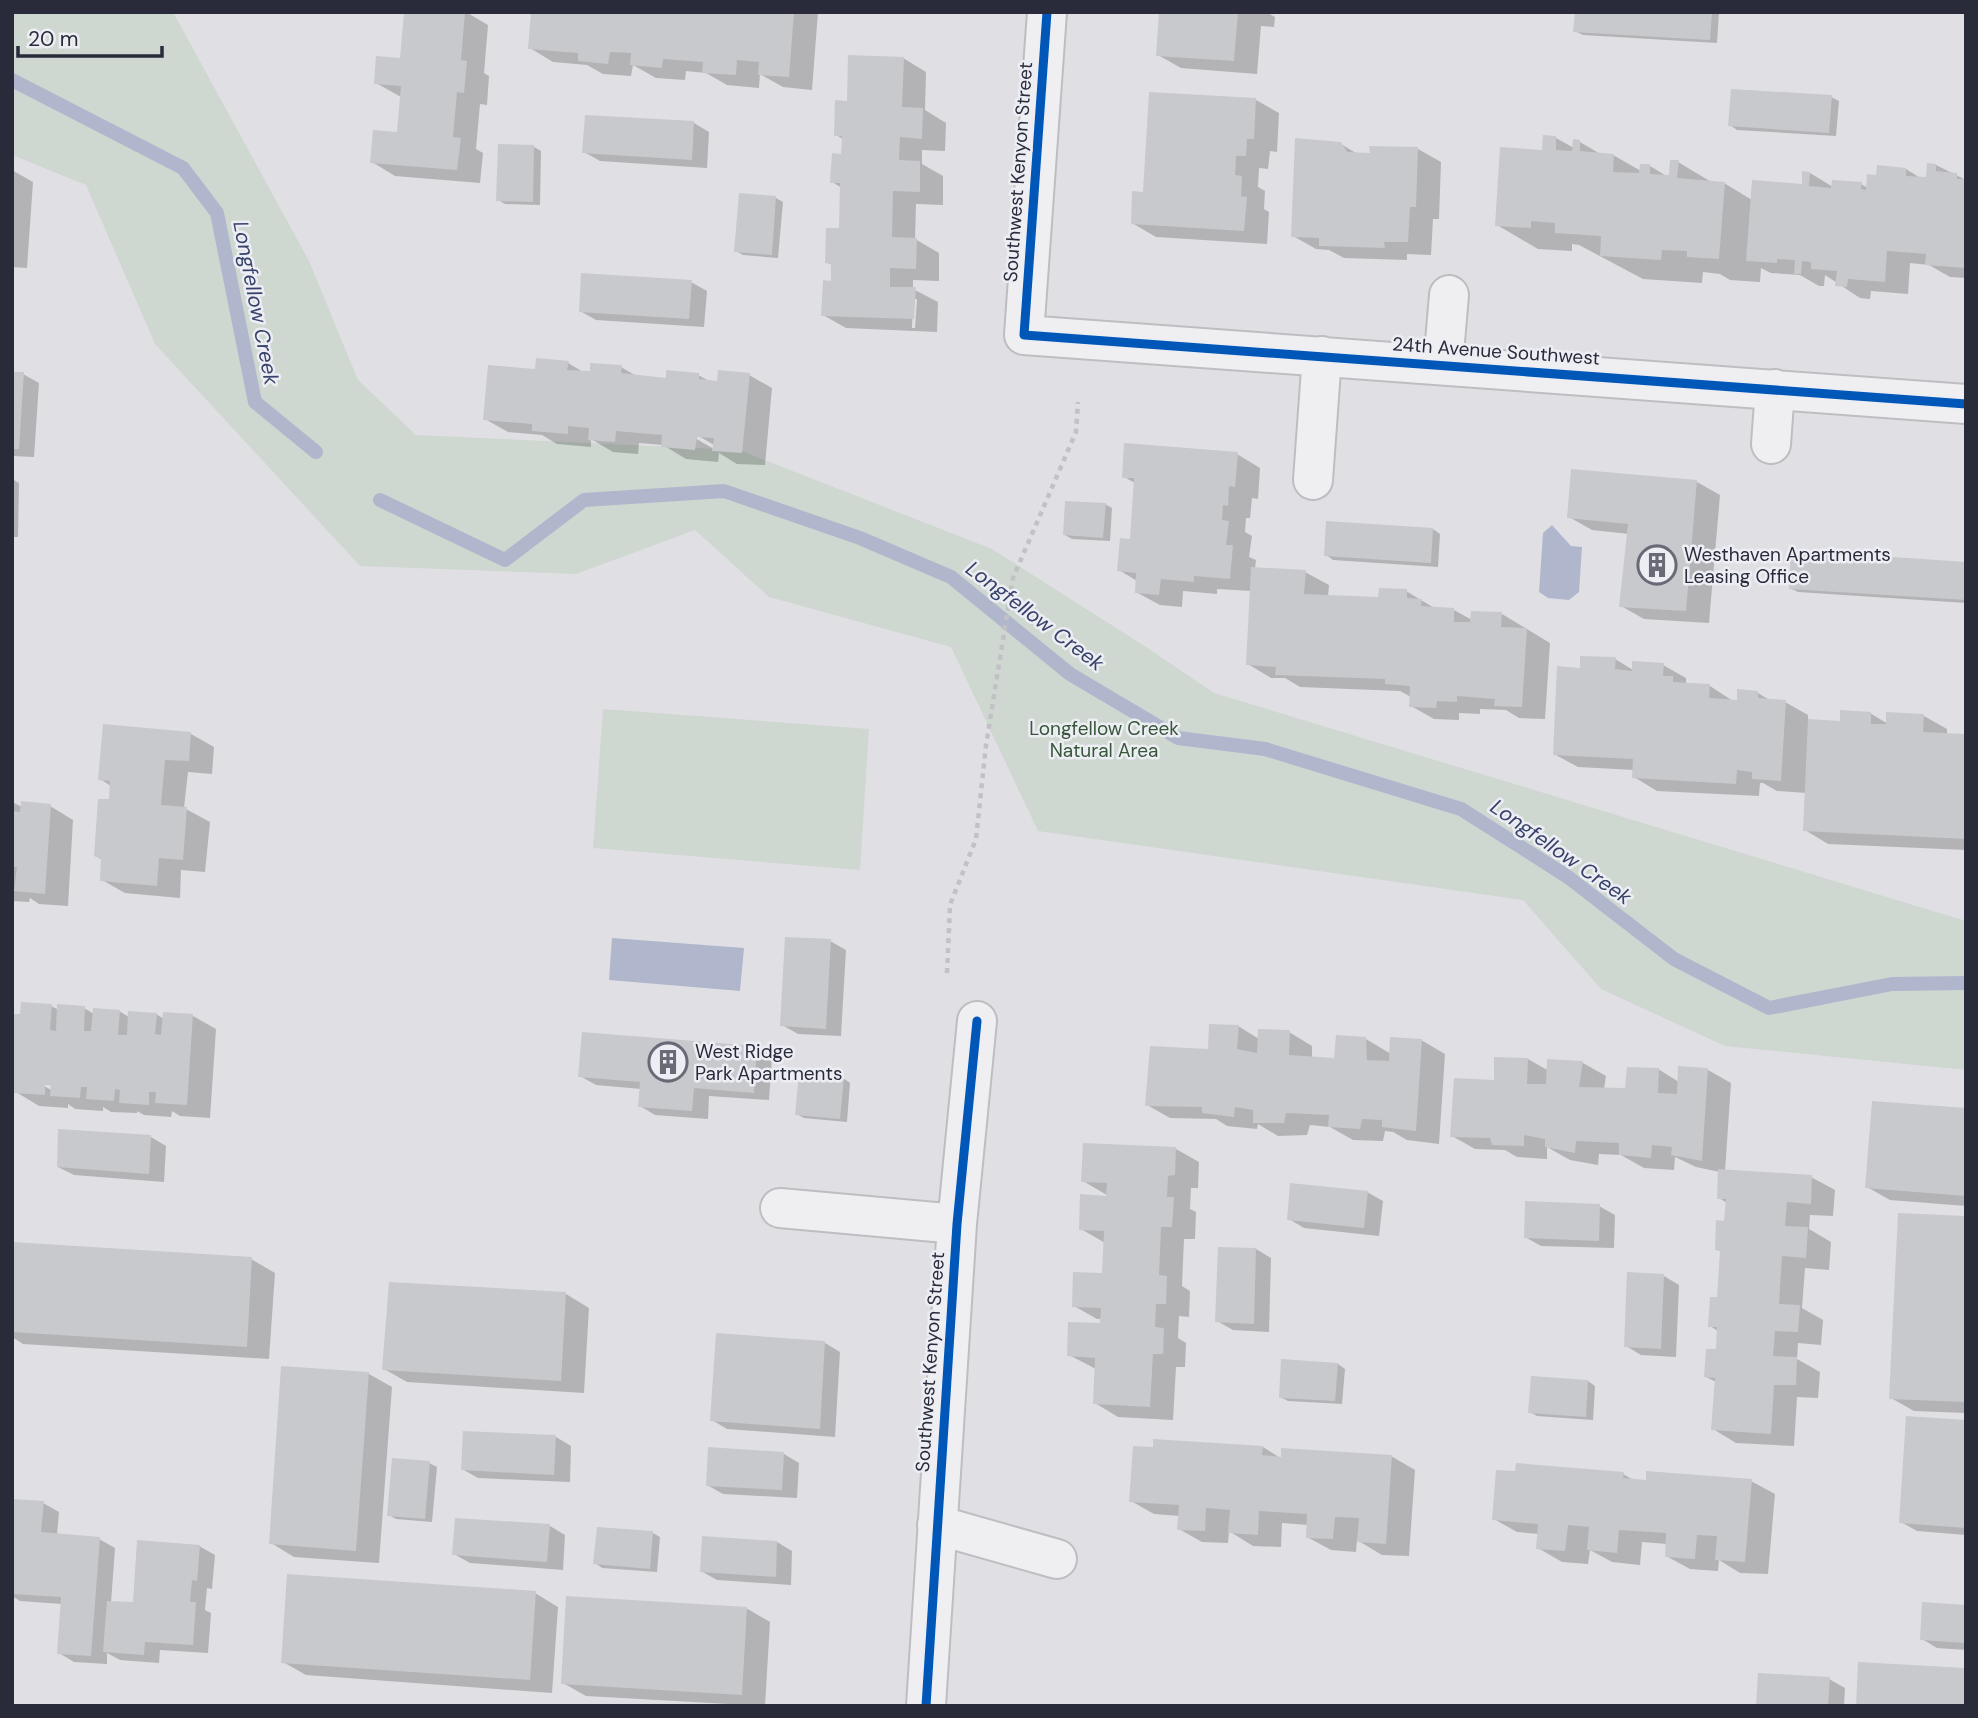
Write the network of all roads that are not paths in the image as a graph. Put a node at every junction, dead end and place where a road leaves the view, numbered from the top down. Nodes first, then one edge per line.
1 (1046, 12) edge
2 (1449, 295) dead end
3 (1024, 335) joint
4 (1322, 356) junction
5 (1443, 365) junction
6 (1775, 389) junction
7 (1966, 404) edge
8 (1771, 444) dead end
9 (1313, 480) dead end
10 (977, 1021) dead end
11 (780, 1208) dead end
12 (957, 1224) junction
13 (937, 1525) junction
14 (1057, 1559) dead end
15 (926, 1706) edge

1 - 3 street, Southwest Kenyon Street
2 - 5 street
3 - 4 street, 24th Avenue Southwest
4 - 5 street, 24th Avenue Southwest
4 - 9 street
5 - 6 street, 24th Avenue Southwest
6 - 7 street, 24th Avenue Southwest
6 - 8 street
10 - 12 street, Southwest Kenyon Street
11 - 12 street
12 - 13 street, Southwest Kenyon Street
13 - 14 street
13 - 15 street, Southwest Kenyon Street

